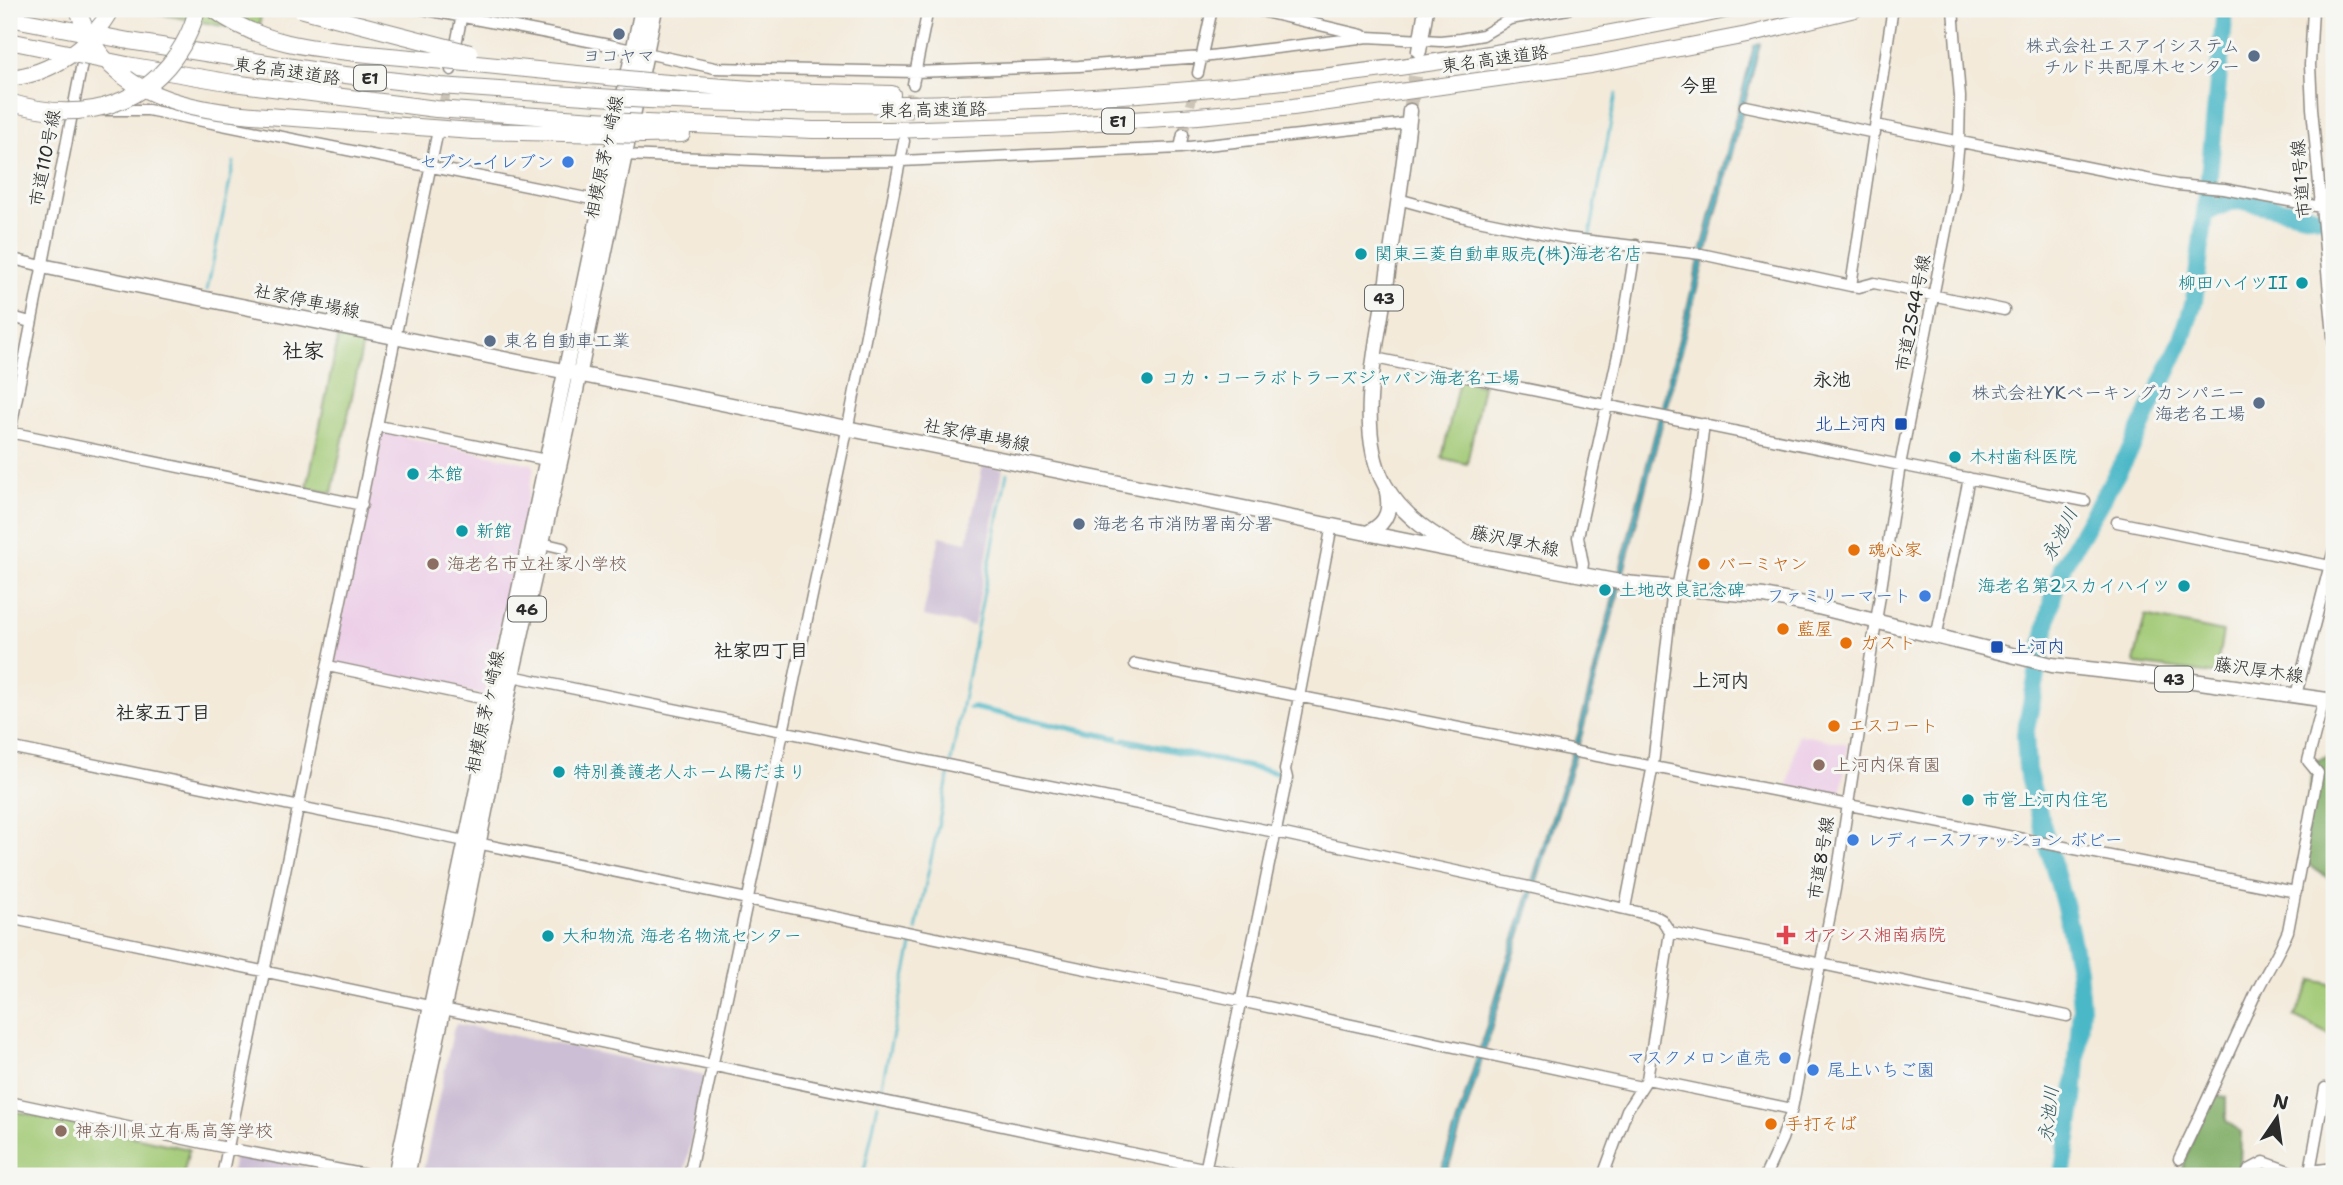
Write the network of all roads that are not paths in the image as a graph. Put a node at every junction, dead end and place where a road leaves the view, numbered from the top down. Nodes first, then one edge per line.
1 (78, 9) edge
2 (93, 9) edge
3 (111, 9) edge
4 (197, 9) edge
5 (214, 9) edge
6 (300, 9) edge
7 (422, 9) edge
8 (642, 9) edge
9 (655, 9) edge
10 (928, 9) edge
11 (1212, 9) edge
12 (1252, 9) edge
13 (1426, 9) edge
14 (1568, 9) edge
15 (1730, 9) edge
16 (1855, 9) edge
17 (1953, 9) edge
18 (2313, 9) edge
19 (462, 12) edge
20 (1892, 14) dead end
21 (9, 18) edge
22 (1368, 37) junction
23 (9, 41) edge
24 (640, 52) junction
25 (1421, 52) junction
26 (1202, 57) junction
27 (462, 62) junction
28 (915, 72) junction
29 (1198, 73) tunnel mouth
30 (9, 78) edge
31 (913, 84) tunnel mouth
32 (1031, 100) junction
33 (9, 102) edge
34 (1745, 107) dead end
35 (73, 110) junction
36 (1409, 117) joint
37 (609, 127) junction
38 (1875, 129) junction
39 (1183, 134) tunnel mouth
40 (436, 135) tunnel mouth
41 (904, 141) tunnel mouth
42 (1959, 142) junction
43 (1180, 148) junction
44 (623, 155) junction
45 (901, 161) junction
46 (430, 167) junction
47 (2334, 191) edge
48 (1398, 199) junction
49 (601, 201) junction
50 (2321, 206) junction
51 (2329, 239) edge
52 (1636, 245) junction
53 (9, 258) edge
54 (42, 266) junction
55 (1851, 286) junction
56 (1934, 296) junction
57 (2004, 310) dead end
58 (9, 316) edge
59 (30, 322) junction
60 (396, 339) junction
61 (2334, 347) edge
62 (1376, 358) junction
63 (572, 374) junction
64 (1608, 405) junction
65 (1704, 424) junction
66 (378, 426) junction
67 (848, 429) junction
68 (9, 434) edge
69 (546, 460) junction
70 (1900, 465) junction
71 (1969, 478) junction
72 (1385, 485) junction
73 (2085, 500) dead end
74 (362, 505) junction
75 (1405, 510) junction
76 (2117, 522) dead end
77 (1332, 525) junction
78 (1369, 532) junction
79 (1394, 538) junction
80 (541, 543) junction
81 (563, 548) dead end
82 (2334, 549) edge
83 (1466, 553) junction
84 (2330, 566) junction
85 (1581, 575) junction
86 (1675, 588) junction
87 (1877, 622) junction
88 (1936, 638) junction
89 (1135, 664) dead end
90 (328, 666) junction
91 (512, 676) junction
92 (2296, 695) junction
93 (1300, 696) junction
94 (2329, 700) edge
95 (495, 701) junction
96 (784, 732) junction
97 (9, 747) edge
98 (1653, 765) junction
99 (1848, 804) junction
100 (299, 807) junction
101 (1275, 832) junction
102 (471, 842) junction
103 (2296, 892) junction
104 (748, 900) junction
105 (1625, 908) junction
106 (9, 918) edge
107 (1671, 932) junction
108 (1820, 963) junction
109 (265, 971) junction
110 (1240, 1001) junction
111 (437, 1009) junction
112 (2067, 1016) dead end
113 (711, 1067) junction
114 (1644, 1083) junction
115 (2325, 1088) dead end
116 (9, 1101) edge
117 (1792, 1110) junction
118 (227, 1149) junction
119 (2179, 1159) dead end
120 (2334, 1168) edge
121 (2310, 1171) junction
122 (1205, 1173) edge
123 (222, 1176) edge
124 (372, 1176) edge
125 (395, 1176) edge
126 (407, 1176) edge
127 (689, 1176) edge
128 (1241, 1176) edge
129 (1602, 1176) edge
130 (1765, 1176) edge
131 (2246, 1176) edge

1 - 37 highway, bridge
2 - 35 street, 市道110号線
3 - 30 highway, bridge
4 - 33 highway, bridge
5 - 27 highway, bridge
6 - 27 highway, bridge
7 - 19 street
8 - 24 main road, 相模原茅ヶ崎線 / 46
9 - 24 main road, 相模原茅ヶ崎線 / 46
10 - 28 street
11 - 26 street
12 - 22 street
13 - 25 main road
14 - 25 street
15 - 25 highway, 東名高速道路 / E1
16 - 37 highway, 東名高速道路 / E1, bridge
17 - 42 street, 市道2544号線
18 - 50 street, 市道1号線
19 - 24 street
19 - 27 street
20 - 38 street
21 - 32 highway, 東名高速道路 / E1, bridge
22 - 25 street
22 - 26 street
23 - 37 highway, 東名高速道路 / E1, bridge
24 - 28 street
24 - 44 main road, 相模原茅ヶ崎線 / 46
24 - 49 main road, 相模原茅ヶ崎線 / 46
25 - 32 highway, 東名高速道路 / E1
26 - 28 street
26 - 29 street
27 - 32 highway, bridge
28 - 31 street
34 - 38 street
35 - 46 street
35 - 54 street, 市道110号線
36 - 43 street
36 - 48 main road, 藤沢厚木線 / 43
38 - 42 street
38 - 55 street
39 - 43 street
40 - 46 street
41 - 45 street
42 - 50 street
42 - 56 street, 市道2544号線
43 - 45 street
44 - 45 street
44 - 63 main road, 相模原茅ヶ崎線 / 46
45 - 67 street
46 - 49 street
46 - 60 street
47 - 50 street
48 - 52 street
48 - 62 main road, 藤沢厚木線 / 43
49 - 63 main road, 相模原茅ヶ崎線 / 46
50 - 51 street, 市道1号線
51 - 61 street, 市道1号線
52 - 55 street
52 - 64 street
53 - 54 street
54 - 59 street, 市道110号線
54 - 60 main road, 社家停車場線
55 - 56 street
56 - 57 street
56 - 70 street, 市道2544号線
58 - 59 street
59 - 68 street, 市道110号線
60 - 63 main road, 社家停車場線
60 - 66 street
62 - 64 street
62 - 72 main road, 藤沢厚木線 / 43
63 - 67 main road, 社家停車場線
63 - 69 main road, 相模原茅ヶ崎線 / 46
63 - 80 main road, 相模原茅ヶ崎線 / 46
64 - 65 street
64 - 85 street
65 - 70 street
65 - 86 street
66 - 69 street
66 - 74 street
67 - 77 main road, 社家停車場線
67 - 96 street
68 - 74 street
69 - 95 main road, 相模原茅ヶ崎線 / 46
70 - 71 street
70 - 87 street, 市道2544号線
71 - 73 street
71 - 88 street
72 - 75 main road, 藤沢厚木線 / 43
72 - 78 main road
74 - 90 street
75 - 79 main road
75 - 83 main road, 藤沢厚木線 / 43
76 - 84 street
77 - 78 main road, 社家停車場線
77 - 93 street
78 - 79 main road, 社家停車場線
79 - 83 main road, 社家停車場線
80 - 81 street
80 - 91 main road, 相模原茅ヶ崎線 / 46
82 - 84 street
83 - 85 main road, 藤沢厚木線 / 43
84 - 92 street
85 - 86 main road, 藤沢厚木線 / 43
86 - 87 main road, 藤沢厚木線 / 43
86 - 98 street
87 - 88 main road, 藤沢厚木線 / 43
87 - 99 street, 市道8号線
88 - 92 main road, 藤沢厚木線 / 43
89 - 93 street
90 - 95 street
90 - 100 street
91 - 96 street
91 - 102 main road, 相模原茅ヶ崎線 / 46
92 - 94 main road, 藤沢厚木線 / 43
93 - 98 street
93 - 101 street
94 - 103 street
95 - 102 main road, 相模原茅ヶ崎線 / 46
96 - 101 street
96 - 104 street
97 - 100 street
98 - 99 street
98 - 105 street
99 - 103 street
99 - 108 street, 市道8号線
100 - 102 street
100 - 109 street
101 - 105 street
101 - 110 street
102 - 104 street
102 - 111 main road, 相模原茅ヶ崎線 / 46
103 - 119 street
104 - 110 street
104 - 113 street
105 - 107 street
106 - 109 street
107 - 108 street
107 - 114 street
108 - 112 street
108 - 117 street, 市道8号線
109 - 111 street
109 - 118 street
110 - 114 street
110 - 122 street
111 - 113 street
111 - 125 main road, 相模原茅ヶ崎線 / 46
111 - 126 main road, 相模原茅ヶ崎線 / 46
113 - 122 street
113 - 127 street
114 - 117 street
114 - 129 street
115 - 121 street
116 - 118 street
117 - 130 street, 市道8号線
118 - 123 street
118 - 124 street
120 - 121 street
121 - 131 street
122 - 128 street

